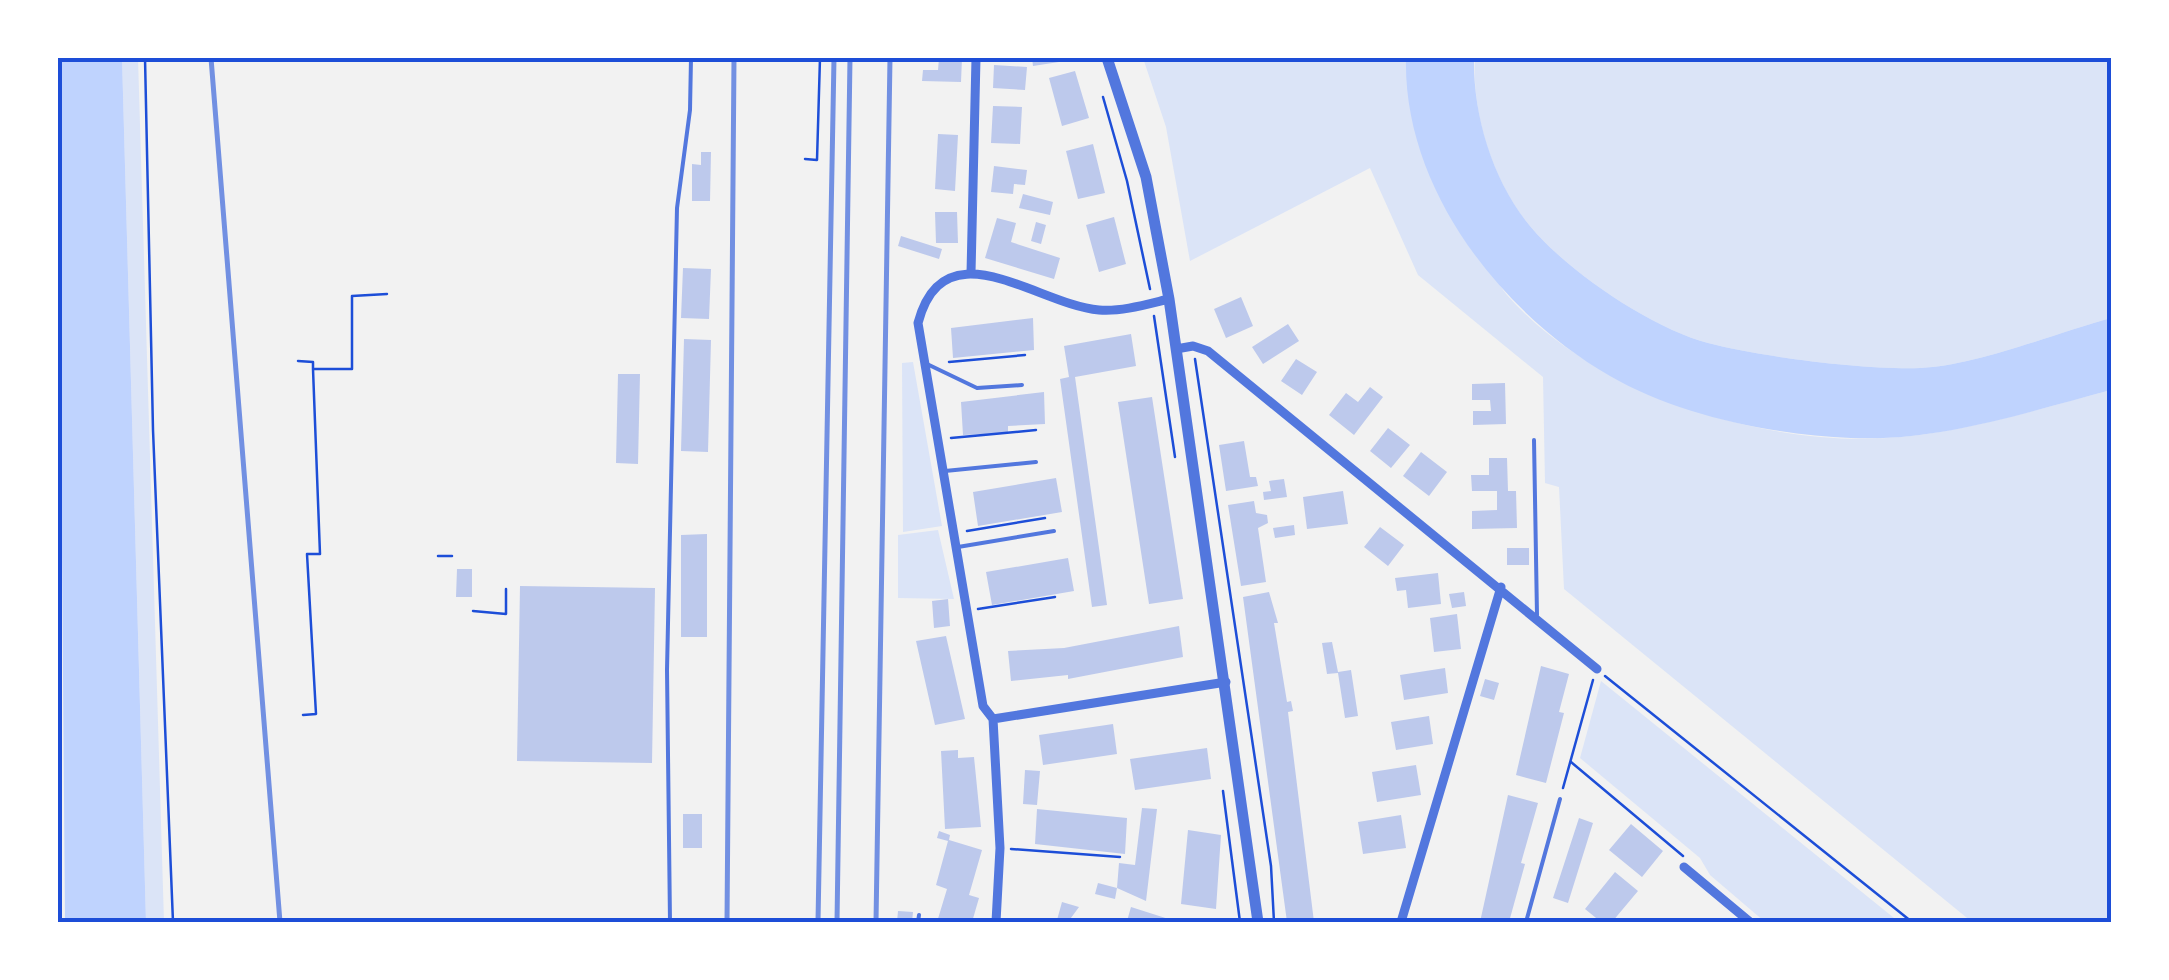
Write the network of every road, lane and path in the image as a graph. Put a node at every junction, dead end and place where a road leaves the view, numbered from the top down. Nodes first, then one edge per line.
1 (145, 58) edge
2 (691, 58) edge
3 (820, 58) edge
4 (976, 58) edge
5 (1106, 58) edge
6 (1102, 93) dead end
7 (805, 159) dead end
8 (971, 273) junction
9 (1148, 278) dead end
10 (387, 294) dead end
11 (1169, 299) junction
12 (1193, 346) junction
13 (1176, 349) junction
14 (1024, 354) dead end
15 (298, 360) dead end
16 (928, 364) junction
17 (313, 369) junction
18 (1022, 385) dead end
19 (1036, 430) dead end
20 (939, 439) junction
21 (1534, 440) dead end
22 (1036, 462) dead end
23 (945, 471) junction
24 (1045, 518) dead end
25 (1054, 531) dead end
26 (956, 533) junction
27 (958, 547) junction
28 (438, 556) dead end
29 (452, 556) dead end
30 (1501, 587) junction
31 (506, 589) dead end
32 (1055, 596) dead end
33 (473, 611) dead end
34 (967, 611) junction
35 (1537, 617) junction
36 (1597, 669) junction
37 (1226, 682) junction
38 (303, 715) dead end
39 (993, 718) junction
40 (1570, 762) junction
41 (1560, 799) joint
42 (1000, 848) junction
43 (1120, 857) dead end
44 (1684, 867) joint
45 (919, 914) dead end
46 (172, 922) edge
47 (670, 922) edge
48 (918, 922) edge
49 (996, 922) edge
50 (1258, 922) edge
51 (1274, 922) edge
52 (1403, 922) edge
53 (1526, 922) edge
54 (1750, 922) edge
55 (1912, 922) edge

1 - 46 path
2 - 47 lane
3 - 7 path
4 - 8 street
5 - 11 street
6 - 9 path
8 - 11 street
8 - 16 street
10 - 17 path
11 - 13 street
12 - 13 street
12 - 30 street
12 - 51 path
13 - 37 street
14 - 16 path
15 - 17 path
16 - 18 lane
16 - 20 street
17 - 38 path
19 - 20 path
20 - 23 street
21 - 35 lane
22 - 23 lane
23 - 26 street
24 - 26 path
25 - 27 lane
26 - 27 street
27 - 34 street
28 - 29 path
30 - 35 street
30 - 52 street
31 - 33 path
32 - 34 path
34 - 39 street
35 - 36 street
36 - 40 path
36 - 55 path
37 - 39 street
37 - 50 street
39 - 42 street
40 - 41 path
40 - 44 path
41 - 53 lane
42 - 43 path
42 - 49 street
44 - 54 street
45 - 48 lane

